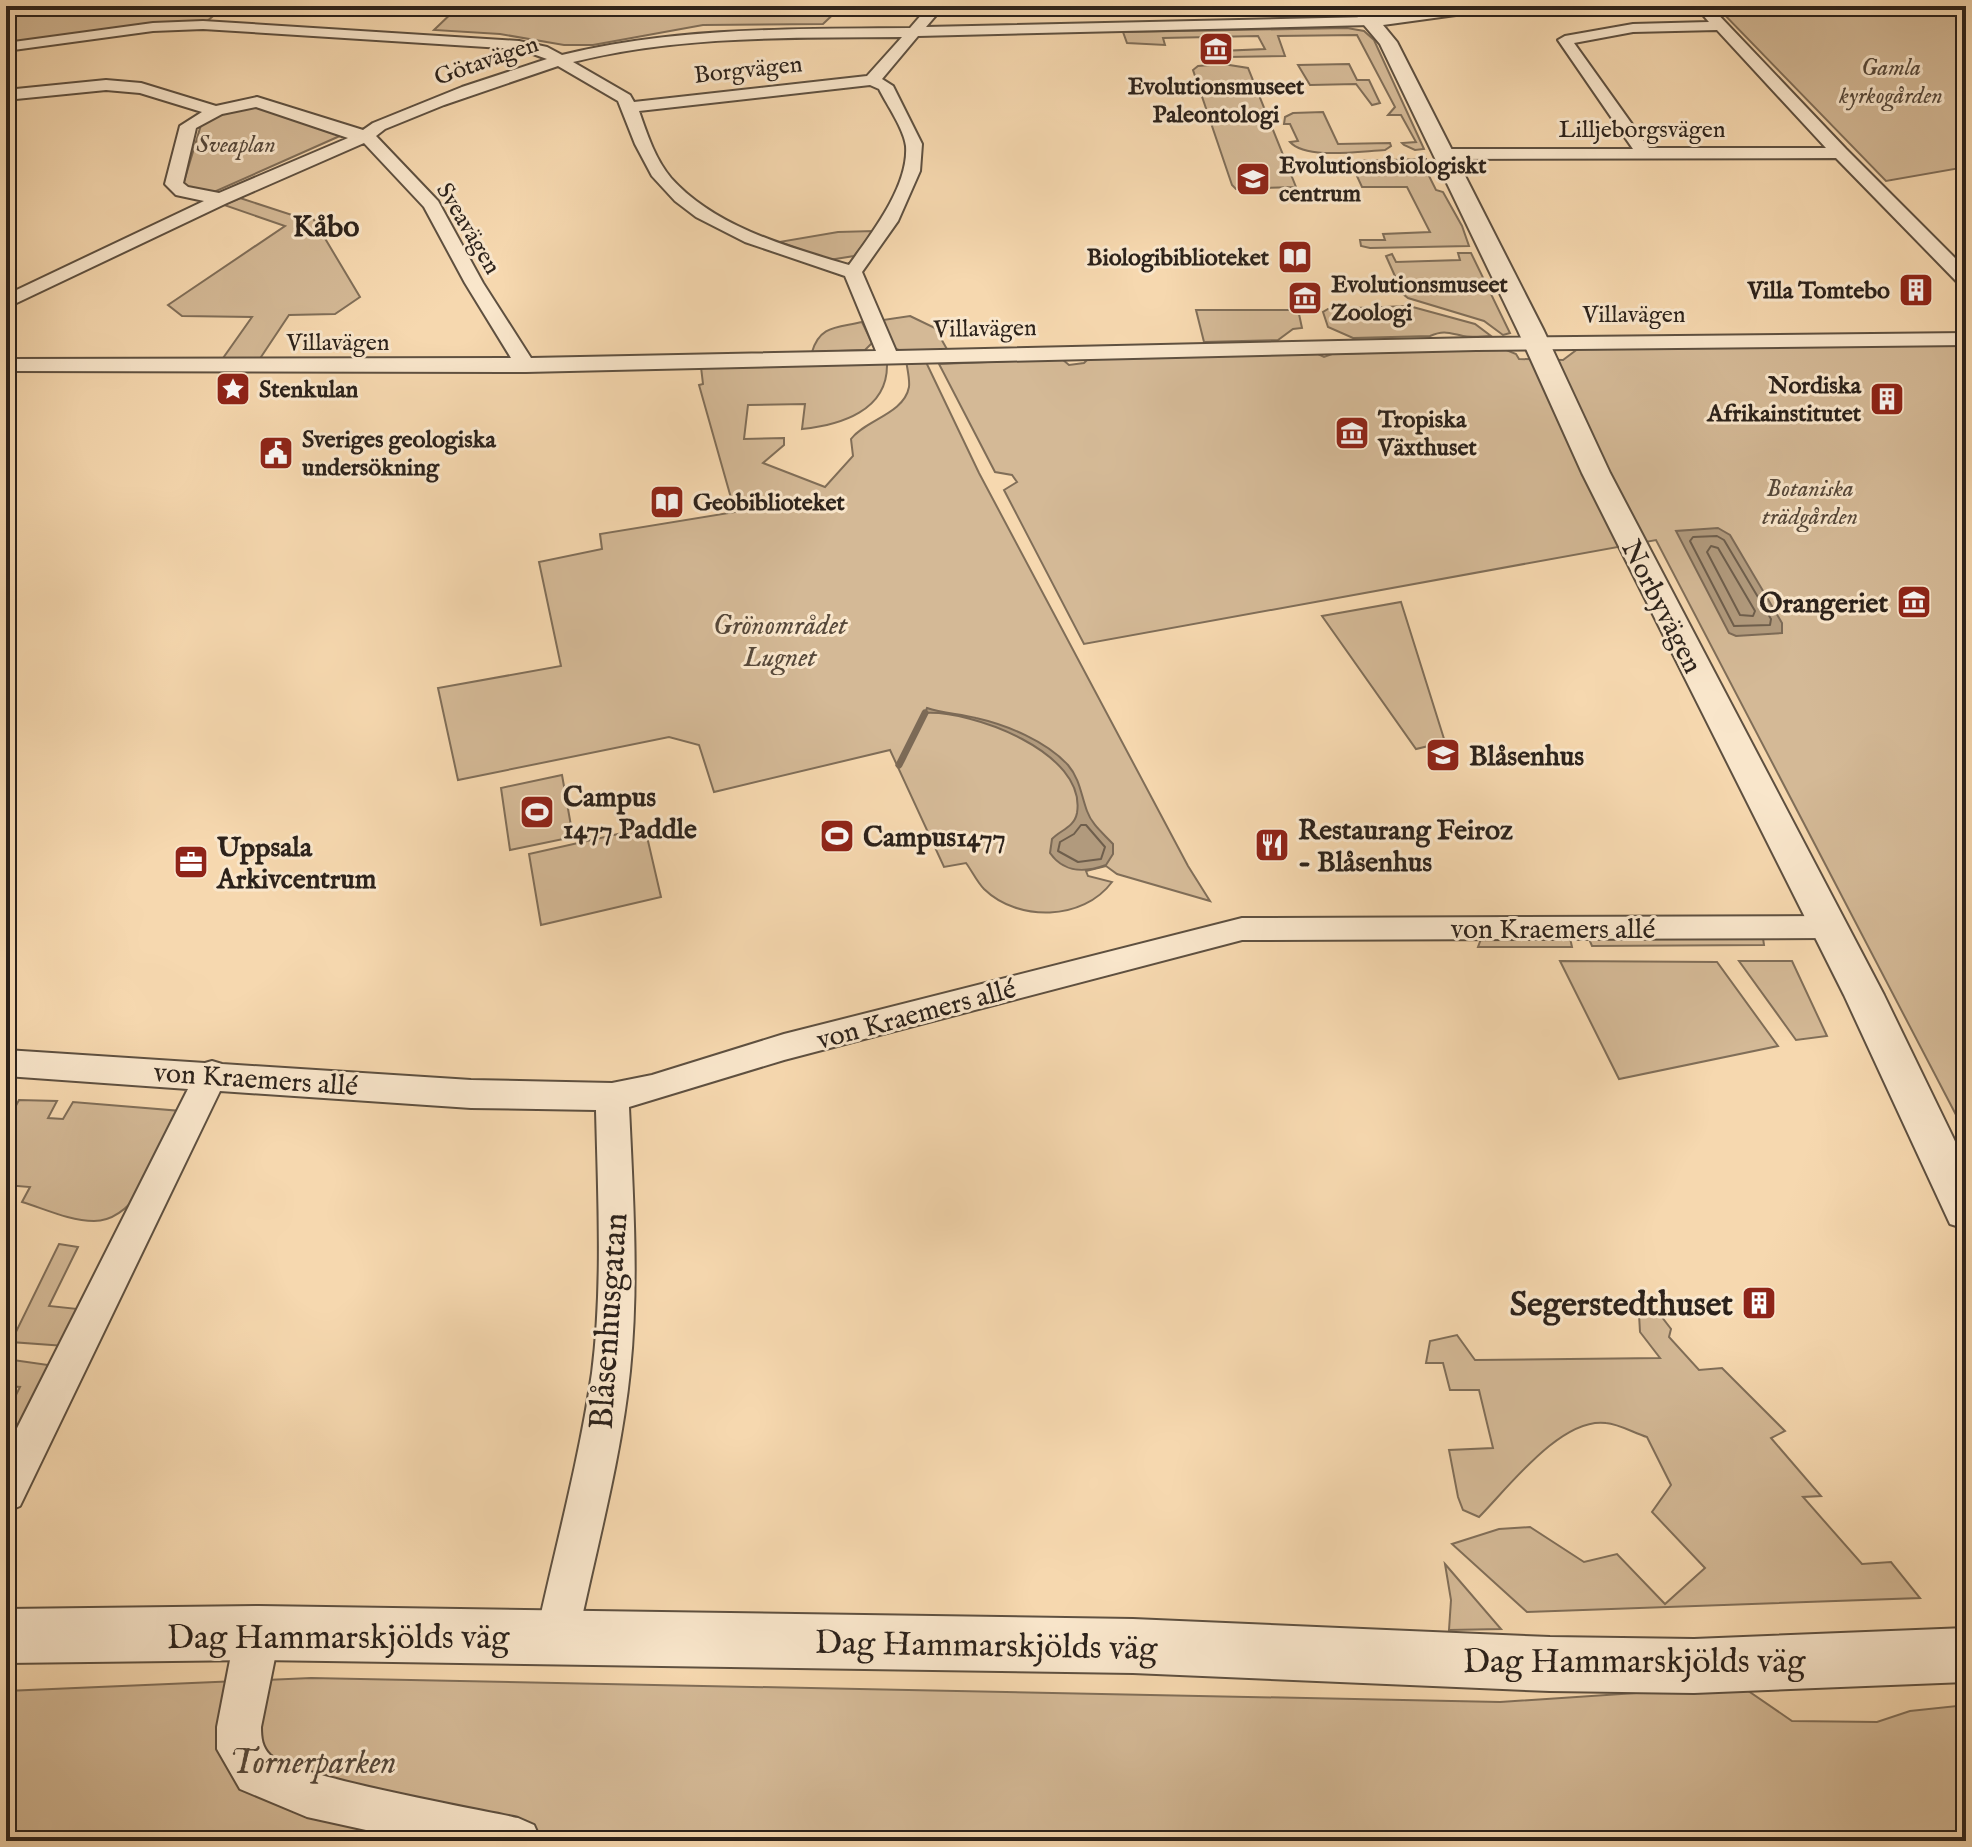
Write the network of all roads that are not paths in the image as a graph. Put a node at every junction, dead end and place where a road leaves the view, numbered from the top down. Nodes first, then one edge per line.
1 (937, 6) edge
2 (1485, 6) edge
3 (1702, 6) edge
4 (1364, 14) edge
5 (1721, 26) junction
6 (915, 32) junction
7 (6, 47) edge
8 (562, 61) junction
9 (872, 80) junction
10 (6, 95) edge
11 (630, 107) junction
12 (216, 111) junction
13 (366, 135) junction
14 (1644, 153) junction
15 (1840, 153) junction
16 (1444, 154) junction
17 (221, 199) junction
18 (853, 272) junction
19 (1966, 280) edge
20 (6, 302) edge
21 (1966, 339) edge
22 (1535, 342) junction
23 (888, 357) junction
24 (6, 365) edge
25 (526, 366) junction
26 (1828, 927) junction
27 (6, 1063) edge
28 (212, 1074) junction
29 (612, 1097) junction
30 (1966, 1210) edge
31 (6, 1492) edge
32 (259, 1633) junction
33 (6, 1636) edge
34 (557, 1636) junction
35 (1966, 1655) edge
36 (518, 1841) edge

1 - 6 street
2 - 4 street
3 - 5 street
4 - 6 street, Götavägen
4 - 16 street, Norbyvägen
5 - 14 street
5 - 15 street
6 - 8 street, Götavägen
6 - 9 street
7 - 8 street
8 - 11 street
8 - 13 street, Götavägen
9 - 11 street, Borgvägen
9 - 18 street
10 - 12 street
11 - 18 street
12 - 13 street
12 - 17 street
13 - 17 street, Götavägen
13 - 25 street, Sveavägen
14 - 15 street, Lilljeborgsvägen
14 - 16 street, Lilljeborgsvägen
15 - 19 street
16 - 22 street, Norbyvägen
17 - 20 street, Götavägen
18 - 23 street
21 - 22 street, Villavägen
22 - 23 street, Villavägen
22 - 26 street, Norbyvägen
23 - 25 street, Villavägen
24 - 25 street, Villavägen
26 - 29 street, von Kraemers allé
26 - 30 street, Norbyvägen
27 - 28 street, von Kraemers allé
28 - 29 street, von Kraemers allé
28 - 31 street
29 - 34 street, Blåsenhusgatan
32 - 33 street, Dag Hammarskjölds väg
32 - 34 street, Dag Hammarskjölds väg
32 - 36 street
34 - 35 street, Dag Hammarskjölds väg

